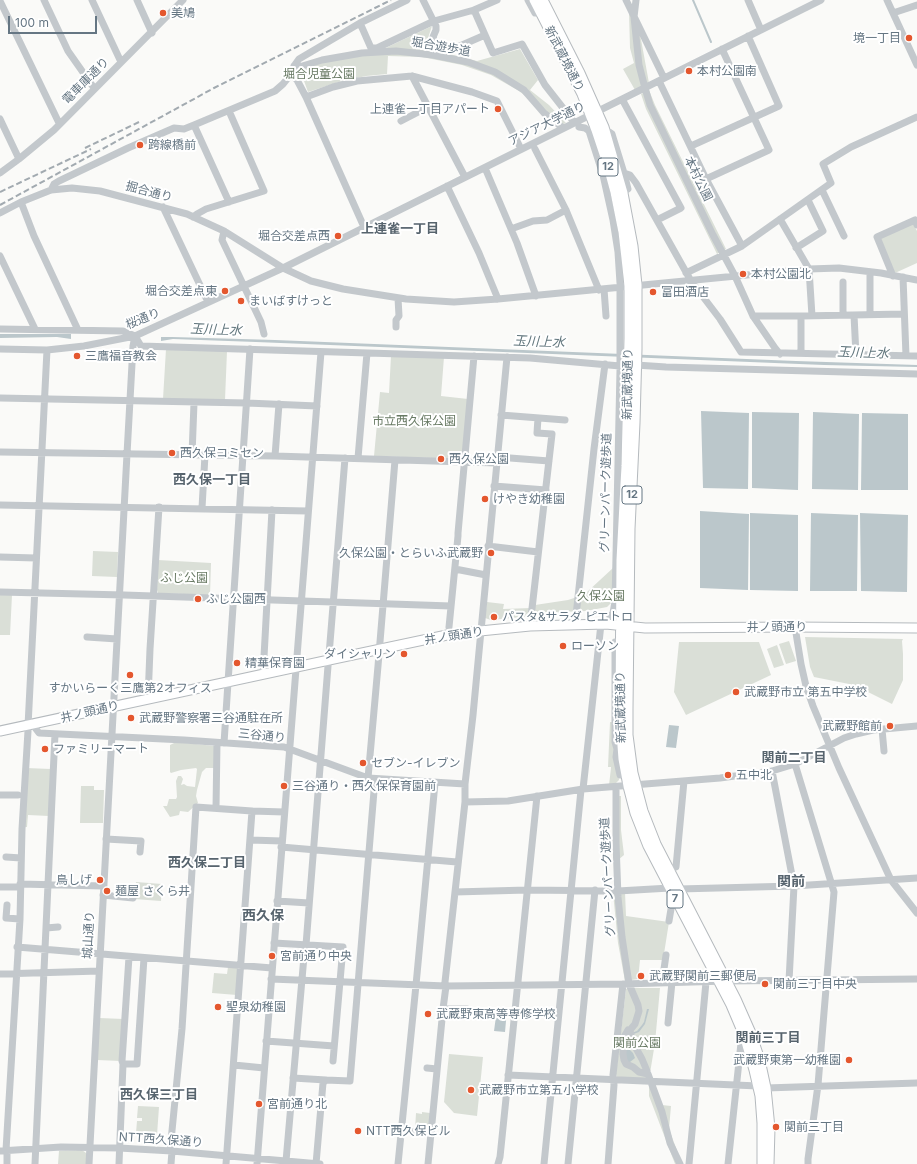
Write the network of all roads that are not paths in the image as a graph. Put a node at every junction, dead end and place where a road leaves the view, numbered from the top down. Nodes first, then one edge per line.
1 (44, 0) edge
2 (92, 0) edge
3 (137, 0) edge
4 (407, 0) edge
5 (423, 0) edge
6 (497, 0) edge
7 (528, 0) edge
8 (534, 0) edge
9 (543, 0) edge
10 (626, 0) edge
11 (636, 0) edge
12 (748, 0) edge
13 (819, 0) edge
14 (887, 0) edge
15 (0, 1) edge
16 (182, 1) edge
17 (917, 5) edge
18 (474, 10) junction
19 (541, 13) junction
20 (893, 13) junction
21 (634, 17) junction
22 (434, 21) junction
23 (360, 22) junction
24 (761, 30) junction
25 (152, 33) junction
26 (485, 35) junction
27 (748, 36) junction
28 (722, 49) junction
29 (121, 62) junction
30 (917, 65) edge
31 (292, 70) junction
32 (412, 76) junction
33 (662, 80) junction
34 (94, 88) junction
35 (644, 88) junction
36 (306, 97) junction
37 (622, 99) junction
38 (428, 107) junction
39 (229, 111) junction
40 (594, 113) junction
41 (917, 117) edge
42 (754, 118) junction
43 (0, 119) edge
44 (400, 121) dead end
45 (59, 123) junction
46 (194, 125) junction
47 (576, 125) junction
48 (563, 128) junction
49 (606, 133) junction
50 (691, 146) junction
51 (520, 149) junction
52 (535, 149) dead end
53 (19, 159) junction
54 (485, 168) junction
55 (0, 173) edge
56 (624, 173) junction
57 (465, 177) junction
58 (706, 179) junction
59 (447, 186) junction
60 (51, 190) junction
61 (822, 190) junction
62 (623, 192) junction
63 (808, 200) junction
64 (21, 202) junction
65 (228, 202) junction
66 (163, 207) junction
67 (566, 210) junction
68 (0, 213) edge
69 (193, 217) junction
70 (780, 219) junction
71 (658, 220) junction
72 (917, 225) edge
73 (364, 227) junction
74 (511, 229) junction
75 (224, 231) junction
76 (844, 236) dead end
77 (742, 246) junction
78 (796, 248) junction
79 (724, 255) junction
80 (0, 256) edge
81 (283, 268) junction
82 (809, 269) junction
83 (870, 272) junction
84 (686, 273) junction
85 (735, 276) junction
86 (893, 276) junction
87 (903, 277) junction
88 (917, 280) edge
89 (691, 281) junction
90 (843, 282) dead end
91 (628, 285) junction
92 (244, 286) junction
93 (602, 289) junction
94 (620, 292) dead end
95 (536, 296) junction
96 (398, 298) junction
97 (498, 299) junction
98 (208, 302) junction
99 (870, 314) junction
100 (904, 314) junction
101 (843, 315) junction
102 (854, 315) junction
103 (606, 316) dead end
104 (753, 316) junction
105 (801, 316) junction
106 (812, 316) junction
107 (396, 327) dead end
108 (0, 329) edge
109 (36, 329) junction
110 (78, 330) junction
111 (264, 334) dead end
112 (135, 336) junction
113 (0, 349) edge
114 (250, 349) junction
115 (629, 349) junction
116 (47, 350) junction
117 (321, 352) junction
118 (367, 353) junction
119 (801, 353) junction
120 (780, 354) junction
121 (856, 355) junction
122 (474, 356) junction
123 (906, 356) junction
124 (917, 356) edge
125 (507, 357) junction
126 (605, 364) junction
127 (628, 365) junction
128 (917, 374) edge
129 (0, 398) edge
130 (44, 399) junction
131 (130, 401) junction
132 (194, 403) junction
133 (247, 403) junction
134 (279, 404) junction
135 (317, 406) junction
136 (501, 415) junction
137 (538, 418) junction
138 (564, 420) dead end
139 (0, 452) edge
140 (41, 453) junction
141 (127, 454) junction
142 (192, 455) junction
143 (205, 455) junction
144 (243, 456) junction
145 (275, 456) junction
146 (313, 457) junction
147 (345, 458) junction
148 (358, 458) junction
149 (395, 460) junction
150 (497, 460) junction
151 (549, 461) junction
152 (464, 462) junction
153 (494, 486) junction
154 (546, 490) junction
155 (0, 504) edge
156 (39, 505) junction
157 (124, 506) junction
158 (159, 507) junction
159 (202, 508) junction
160 (239, 509) junction
161 (272, 510) junction
162 (308, 511) junction
163 (488, 546) junction
164 (538, 552) junction
165 (0, 557) edge
166 (36, 558) junction
167 (455, 569) junction
168 (486, 575) junction
169 (0, 592) edge
170 (34, 594) junction
171 (119, 595) junction
172 (154, 596) junction
173 (233, 599) junction
174 (268, 600) junction
175 (302, 602) junction
176 (333, 602) junction
177 (382, 604) junction
178 (451, 606) junction
179 (610, 616) dead end
180 (601, 624) junction
181 (575, 625) junction
182 (530, 626) junction
183 (625, 626) junction
184 (449, 627) dead end
185 (793, 627) junction
186 (917, 628) edge
187 (480, 631) junction
188 (88, 637) dead end
189 (117, 639) junction
190 (615, 642) dead end
191 (379, 650) junction
192 (329, 655) dead end
193 (328, 666) dead end
194 (296, 667) junction
195 (262, 675) junction
196 (227, 682) junction
197 (148, 699) junction
198 (114, 706) junction
199 (917, 726) edge
200 (30, 727) junction
201 (882, 729) junction
202 (0, 731) edge
203 (54, 734) junction
204 (112, 737) junction
205 (220, 743) junction
206 (830, 746) junction
207 (289, 749) junction
208 (884, 751) dead end
209 (320, 762) junction
210 (795, 764) junction
211 (772, 771) junction
212 (620, 775) dead end
213 (372, 779) junction
214 (684, 781) junction
215 (435, 783) junction
216 (465, 784) junction
217 (632, 785) junction
218 (582, 790) junction
219 (616, 790) dead end
220 (0, 795) edge
221 (18, 795) dead end
222 (537, 796) junction
223 (465, 802) junction
224 (216, 808) junction
225 (252, 811) junction
226 (284, 812) junction
227 (106, 839) junction
228 (250, 840) junction
229 (282, 844) junction
230 (313, 850) junction
231 (140, 852) dead end
232 (370, 854) junction
233 (6, 857) dead end
234 (21, 858) junction
235 (428, 859) junction
236 (457, 862) junction
237 (674, 868) dead end
238 (917, 878) edge
239 (891, 880) junction
240 (48, 884) junction
241 (832, 884) junction
242 (20, 886) junction
243 (103, 886) junction
244 (794, 886) junction
245 (0, 887) edge
246 (674, 889) junction
247 (527, 890) junction
248 (571, 890) junction
249 (595, 890) junction
250 (618, 891) junction
251 (454, 892) junction
252 (103, 895) junction
253 (133, 898) dead end
254 (277, 901) junction
255 (309, 903) junction
256 (672, 904) dead end
257 (7, 905) dead end
258 (917, 913) edge
259 (20, 919) junction
260 (670, 920) dead end
261 (58, 927) dead end
262 (46, 928) junction
263 (274, 943) junction
264 (306, 945) junction
265 (17, 947) junction
266 (45, 950) junction
267 (100, 954) junction
268 (666, 955) dead end
269 (129, 956) junction
270 (144, 958) junction
271 (186, 962) junction
272 (241, 966) junction
273 (272, 968) junction
274 (98, 971) junction
275 (16, 973) junction
276 (44, 973) junction
277 (0, 974) edge
278 (917, 978) edge
279 (271, 979) junction
280 (827, 980) junction
281 (302, 981) junction
282 (723, 981) junction
283 (789, 981) junction
284 (340, 982) junction
285 (672, 982) junction
286 (706, 982) junction
287 (359, 983) junction
288 (662, 983) junction
289 (586, 984) junction
290 (626, 984) junction
291 (416, 985) junction
292 (518, 985) junction
293 (562, 985) junction
294 (446, 986) junction
295 (443, 1009) junction
296 (467, 1009) dead end
297 (668, 1023) dead end
298 (618, 1026) junction
299 (629, 1030) junction
300 (266, 1041) junction
301 (297, 1043) junction
302 (741, 1043) dead end
303 (334, 1046) junction
304 (640, 1054) junction
305 (333, 1061) dead end
306 (123, 1064) junction
307 (234, 1065) junction
308 (632, 1066) junction
309 (264, 1068) junction
310 (427, 1068) dead end
311 (437, 1069) junction
312 (646, 1073) junction
313 (508, 1075) junction
314 (553, 1077) junction
315 (917, 1077) edge
316 (293, 1078) junction
317 (577, 1078) junction
318 (326, 1080) junction
319 (614, 1080) junction
320 (651, 1081) junction
321 (696, 1083) junction
322 (917, 1083) edge
323 (737, 1085) junction
324 (818, 1085) junction
325 (762, 1087) junction
326 (401, 1130) junction
327 (431, 1133) junction
328 (89, 1147) junction
329 (36, 1148) junction
330 (119, 1148) junction
331 (4, 1151) edge
332 (171, 1151) junction
333 (227, 1156) junction
334 (257, 1161) edge
335 (286, 1162) junction
336 (7, 1164) edge
337 (35, 1164) edge
338 (89, 1164) edge
339 (119, 1164) edge
340 (171, 1164) edge
341 (226, 1164) edge
342 (316, 1164) edge
343 (320, 1164) edge
344 (398, 1164) edge
345 (428, 1164) edge
346 (498, 1164) edge
347 (544, 1164) edge
348 (568, 1164) edge
349 (608, 1164) edge
350 (680, 1164) edge
351 (688, 1164) edge
352 (728, 1164) edge
353 (762, 1164) edge
354 (769, 1164) edge
355 (808, 1164) edge

1 - 34 street
2 - 29 street
3 - 25 street
4 - 23 street
5 - 22 street
6 - 18 street
7 - 19 street
8 - 19 main road, 新武蔵境通り / 12
9 - 40 main road, 新武蔵境通り / 12
10 - 21 street
11 - 21 street, 本村公園
12 - 24 street
13 - 24 street, アジア大学通り
14 - 20 street
15 - 45 street
16 - 25 street, 電車庫通り
17 - 20 street
18 - 22 street
18 - 26 street
19 - 40 main road, 新武蔵境通り / 12
20 - 30 street
21 - 33 street
21 - 35 street, 本村公園
22 - 23 street
22 - 26 street
23 - 31 street
24 - 27 street, アジア大学通り
25 - 29 street, 電車庫通り
26 - 47 street
27 - 28 street, アジア大学通り
27 - 42 street
28 - 33 street, アジア大学通り
28 - 42 street
29 - 34 street, 電車庫通り
31 - 36 street
31 - 39 street
31 - 48 street, 堀合遊歩道
32 - 36 street
32 - 38 street
32 - 51 street
33 - 35 street, アジア大学通り
33 - 50 street
34 - 45 street, 電車庫通り
35 - 37 street, アジア大学通り
35 - 79 street, 本村公園
36 - 73 street
37 - 40 street, アジア大学通り
37 - 71 street
38 - 44 street
38 - 57 street
39 - 46 street
39 - 65 street
40 - 47 street, アジア大学通り
40 - 49 main road, 新武蔵境通り / 12
40 - 91 main road, 新武蔵境通り / 12
41 - 61 street
42 - 50 street
42 - 58 street
43 - 53 street
45 - 53 street, 電車庫通り
46 - 60 street
46 - 65 street
47 - 48 street, アジア大学通り
47 - 91 street
48 - 51 street, アジア大学通り
49 - 56 street
49 - 62 main road, 新武蔵境通り / 12
50 - 58 street
51 - 54 street, アジア大学通り
52 - 67 street
53 - 55 street, 電車庫通り
54 - 57 street, アジア大学通り
54 - 74 street
56 - 62 street
56 - 71 street
57 - 59 street, アジア大学通り
58 - 77 street
59 - 73 street, アジア大学通り
59 - 97 street
60 - 64 street, 掘合通り
60 - 66 street, 掘合通り
61 - 63 street
61 - 76 street
62 - 91 main road, 新武蔵境通り / 12
63 - 70 street
63 - 78 street
64 - 68 street, 掘合通り
64 - 110 street
65 - 69 street
66 - 69 street, 掘合通り
66 - 98 street
67 - 74 street
67 - 93 street
69 - 75 street, 掘合通り
70 - 77 street
70 - 78 street
71 - 84 street
72 - 86 street
73 - 81 street, アジア大学通り
74 - 95 street
75 - 81 street, 掘合通り
75 - 92 street
77 - 79 street
78 - 82 street
79 - 84 street
79 - 85 street, 本村公園
80 - 109 street
81 - 92 street, 桜通り
81 - 96 street, 掘合通り
82 - 83 street, 掘合通り
82 - 85 street, 掘合通り
82 - 106 street
83 - 86 street, 掘合通り
83 - 99 street
84 - 89 street
85 - 89 street, 掘合通り
85 - 104 street, 本村公園
86 - 87 street, 掘合通り
87 - 88 street, 掘合通り
87 - 100 street
89 - 91 street, 掘合通り
89 - 120 street
90 - 101 street
91 - 93 street, 掘合通り
91 - 115 main road, 新武蔵境通り / 12
92 - 98 street, 桜通り
92 - 111 street
93 - 95 street, 掘合通り
93 - 103 street
94 - 115 street
95 - 97 street, 掘合通り
96 - 97 street, 掘合通り
96 - 107 street
98 - 112 street, 桜通り
99 - 100 street
99 - 102 street
100 - 123 street
101 - 102 street
101 - 106 street
102 - 121 street
104 - 105 street
104 - 120 street, 本村公園
105 - 106 street
105 - 119 street
108 - 109 street
109 - 110 street
110 - 112 street
112 - 114 street
112 - 116 street, 桜通り
112 - 131 street, 城山通り
113 - 116 street, 桜通り
114 - 117 street
114 - 133 street
115 - 127 main road, 新武蔵境通り / 12
116 - 130 street
117 - 118 street
117 - 135 street
118 - 122 street
118 - 148 street
119 - 120 street
119 - 121 street
121 - 123 street
122 - 125 street
122 - 152 street
123 - 124 street
125 - 126 street
125 - 136 street
126 - 127 street
126 - 181 street
127 - 128 street
127 - 179 street, グリーンパーク遊歩道
127 - 183 main road, 新武蔵境通り / 12
129 - 130 street
130 - 131 street
130 - 140 street
131 - 132 street
131 - 141 street, 城山通り
132 - 133 street
132 - 142 street
133 - 134 street
133 - 144 street
134 - 135 street
134 - 145 street
135 - 146 street
136 - 137 street
136 - 150 street
137 - 138 street
137 - 151 street
139 - 140 street
140 - 141 street
140 - 156 street
141 - 142 street
141 - 157 street, 城山通り
142 - 143 street
143 - 144 street
143 - 159 street
144 - 145 street
144 - 160 street
145 - 146 street
146 - 147 street
146 - 162 street
147 - 148 street
147 - 176 street
148 - 149 street
149 - 152 street
149 - 177 street
150 - 151 street
150 - 152 street
150 - 153 street
151 - 154 street
152 - 167 street
153 - 154 street
153 - 163 street
154 - 164 street
155 - 156 street
156 - 157 street
156 - 166 street
157 - 158 street
157 - 171 street, 城山通り
158 - 159 street
158 - 172 street
159 - 160 street
160 - 161 street
160 - 173 street
161 - 162 street
161 - 174 street
162 - 175 street
163 - 164 street
163 - 168 street
164 - 182 street
165 - 166 street
166 - 170 street
167 - 168 street
167 - 178 street
168 - 187 street
169 - 170 street
170 - 171 street
170 - 200 street
171 - 172 street
171 - 189 street, 城山通り
172 - 173 street
172 - 197 street
173 - 174 street
173 - 196 street
174 - 175 street
174 - 195 street
175 - 176 street
175 - 194 street
176 - 177 street
176 - 192 street
177 - 178 street
177 - 191 street
178 - 184 street
180 - 181 main road, 井ノ頭通り
180 - 183 main road, 井ノ頭通り
180 - 218 street
181 - 182 main road, 井ノ頭通り
182 - 187 main road, 井ノ頭通り
183 - 185 main road, 井ノ頭通り
183 - 217 main road, 新武蔵境通り / 7
185 - 186 main road, 井ノ頭通り
185 - 206 street
187 - 191 main road, 井ノ頭通り
187 - 216 street
188 - 189 street
189 - 198 street, 城山通り
190 - 212 street
191 - 194 main road, 井ノ頭通り
191 - 213 street
193 - 209 street
194 - 195 main road, 井ノ頭通り
194 - 207 street
195 - 196 main road, 井ノ頭通り
196 - 197 main road, 井ノ頭通り
196 - 205 street
197 - 198 main road, 井ノ頭通り
198 - 200 main road, 井ノ頭通り
198 - 204 street, 城山通り
199 - 201 street
200 - 202 main road, 井ノ頭通り
200 - 203 street, 三谷通り
200 - 234 street
201 - 206 street
201 - 208 street
203 - 204 street, 三谷通り
203 - 240 street
204 - 205 street, 三谷通り
204 - 227 street, 城山通り
205 - 207 street, 三谷通り
205 - 224 street
206 - 210 street
206 - 239 street
207 - 209 street, 三谷通り
207 - 226 street
209 - 213 street, 三谷通り
209 - 230 street
210 - 211 street
210 - 241 street
211 - 214 street
211 - 244 street
213 - 215 street, 三谷通り
213 - 232 street
214 - 217 street
214 - 237 street
215 - 216 street, 三谷通り
215 - 235 street
216 - 223 street
217 - 218 street
217 - 246 main road, 新武蔵境通り / 7
218 - 222 street
218 - 248 street
219 - 250 street, グリーンパーク遊歩道
220 - 221 street
222 - 223 street
222 - 247 street
223 - 236 street
224 - 225 street
224 - 271 street
225 - 226 street
225 - 228 street
226 - 229 street
227 - 231 street
227 - 243 street, 城山通り
228 - 229 street
228 - 272 street
229 - 230 street
229 - 254 street
230 - 232 street
230 - 255 street
232 - 235 street
232 - 287 street
233 - 234 street
234 - 242 street
235 - 236 street
235 - 291 street
236 - 251 street
238 - 239 street
239 - 241 street
239 - 258 street
240 - 242 street
240 - 243 street
240 - 262 street
241 - 244 street
241 - 280 street
242 - 245 street
242 - 259 street
243 - 252 street, 城山通り
244 - 246 street
244 - 283 street
246 - 250 street
246 - 282 main road, 新武蔵境通り / 7
247 - 248 street
247 - 251 street
247 - 292 street
248 - 249 street
248 - 293 street
249 - 250 street
249 - 289 street
250 - 290 street, グリーンパーク遊歩道
251 - 294 street
252 - 253 street
252 - 267 street, 城山通り
254 - 255 street
254 - 263 street
255 - 264 street
256 - 260 street
257 - 259 street
259 - 265 street
261 - 262 street
262 - 266 street
263 - 264 street
263 - 273 street
264 - 281 street
264 - 284 street
265 - 266 street
265 - 275 street
266 - 267 street
266 - 276 street
267 - 269 street
267 - 274 street, 城山通り
268 - 288 street
269 - 270 street
269 - 306 street
270 - 271 street
270 - 306 street
271 - 272 street
271 - 332 street
272 - 273 street
272 - 307 street
273 - 279 street
274 - 276 street
274 - 328 street, 城山通り
275 - 276 street
275 - 277 street
275 - 331 street
276 - 329 street
278 - 280 street
279 - 281 street
279 - 300 street
280 - 283 street
280 - 324 street
281 - 284 street
281 - 301 street
282 - 283 street
282 - 286 street
282 - 325 main road, 新武蔵境通り / 7
284 - 287 street
284 - 303 street
285 - 286 street
285 - 288 street
285 - 297 street
286 - 321 street
287 - 291 street
287 - 318 street
288 - 290 street
289 - 290 street
289 - 293 street
289 - 317 street
290 - 298 street
290 - 299 street, グリーンパーク遊歩道
291 - 294 street
291 - 326 street
292 - 293 street
292 - 294 street
292 - 313 street
293 - 314 street
294 - 295 street
295 - 296 street
295 - 311 street
298 - 299 street
298 - 319 street
299 - 304 street
299 - 308 street, グリーンパーク遊歩道
300 - 301 street
300 - 309 street
301 - 303 street
301 - 316 street
302 - 323 street
303 - 305 street
304 - 308 street
304 - 312 street
306 - 330 street
307 - 309 street
307 - 333 street
308 - 312 street
309 - 334 street
310 - 311 street
311 - 327 street
312 - 320 street
313 - 314 street
313 - 346 street
314 - 317 street
314 - 347 street
315 - 322 street
316 - 318 street
316 - 335 street
317 - 319 street
317 - 348 street
318 - 342 street
319 - 320 street
319 - 349 street
320 - 321 street
320 - 350 street
321 - 323 street
321 - 351 street
322 - 324 street
323 - 325 street
323 - 352 street
324 - 325 street
324 - 355 street
325 - 353 main road, 新武蔵境通り / 7
325 - 354 main road, 新武蔵境通り / 7
326 - 327 street
326 - 344 street
327 - 345 street
328 - 329 street, NTT西久保通り
328 - 330 street, NTT西久保通り
328 - 338 street, 城山通り
329 - 331 street, NTT西久保通り
329 - 337 street
330 - 332 street, NTT西久保通り
330 - 339 street
331 - 336 street
332 - 333 street, NTT西久保通り
332 - 340 street
333 - 334 street, NTT西久保通り
333 - 341 street
334 - 335 street, NTT西久保通り
335 - 342 street, NTT西久保通り
342 - 343 street, NTT西久保通り

